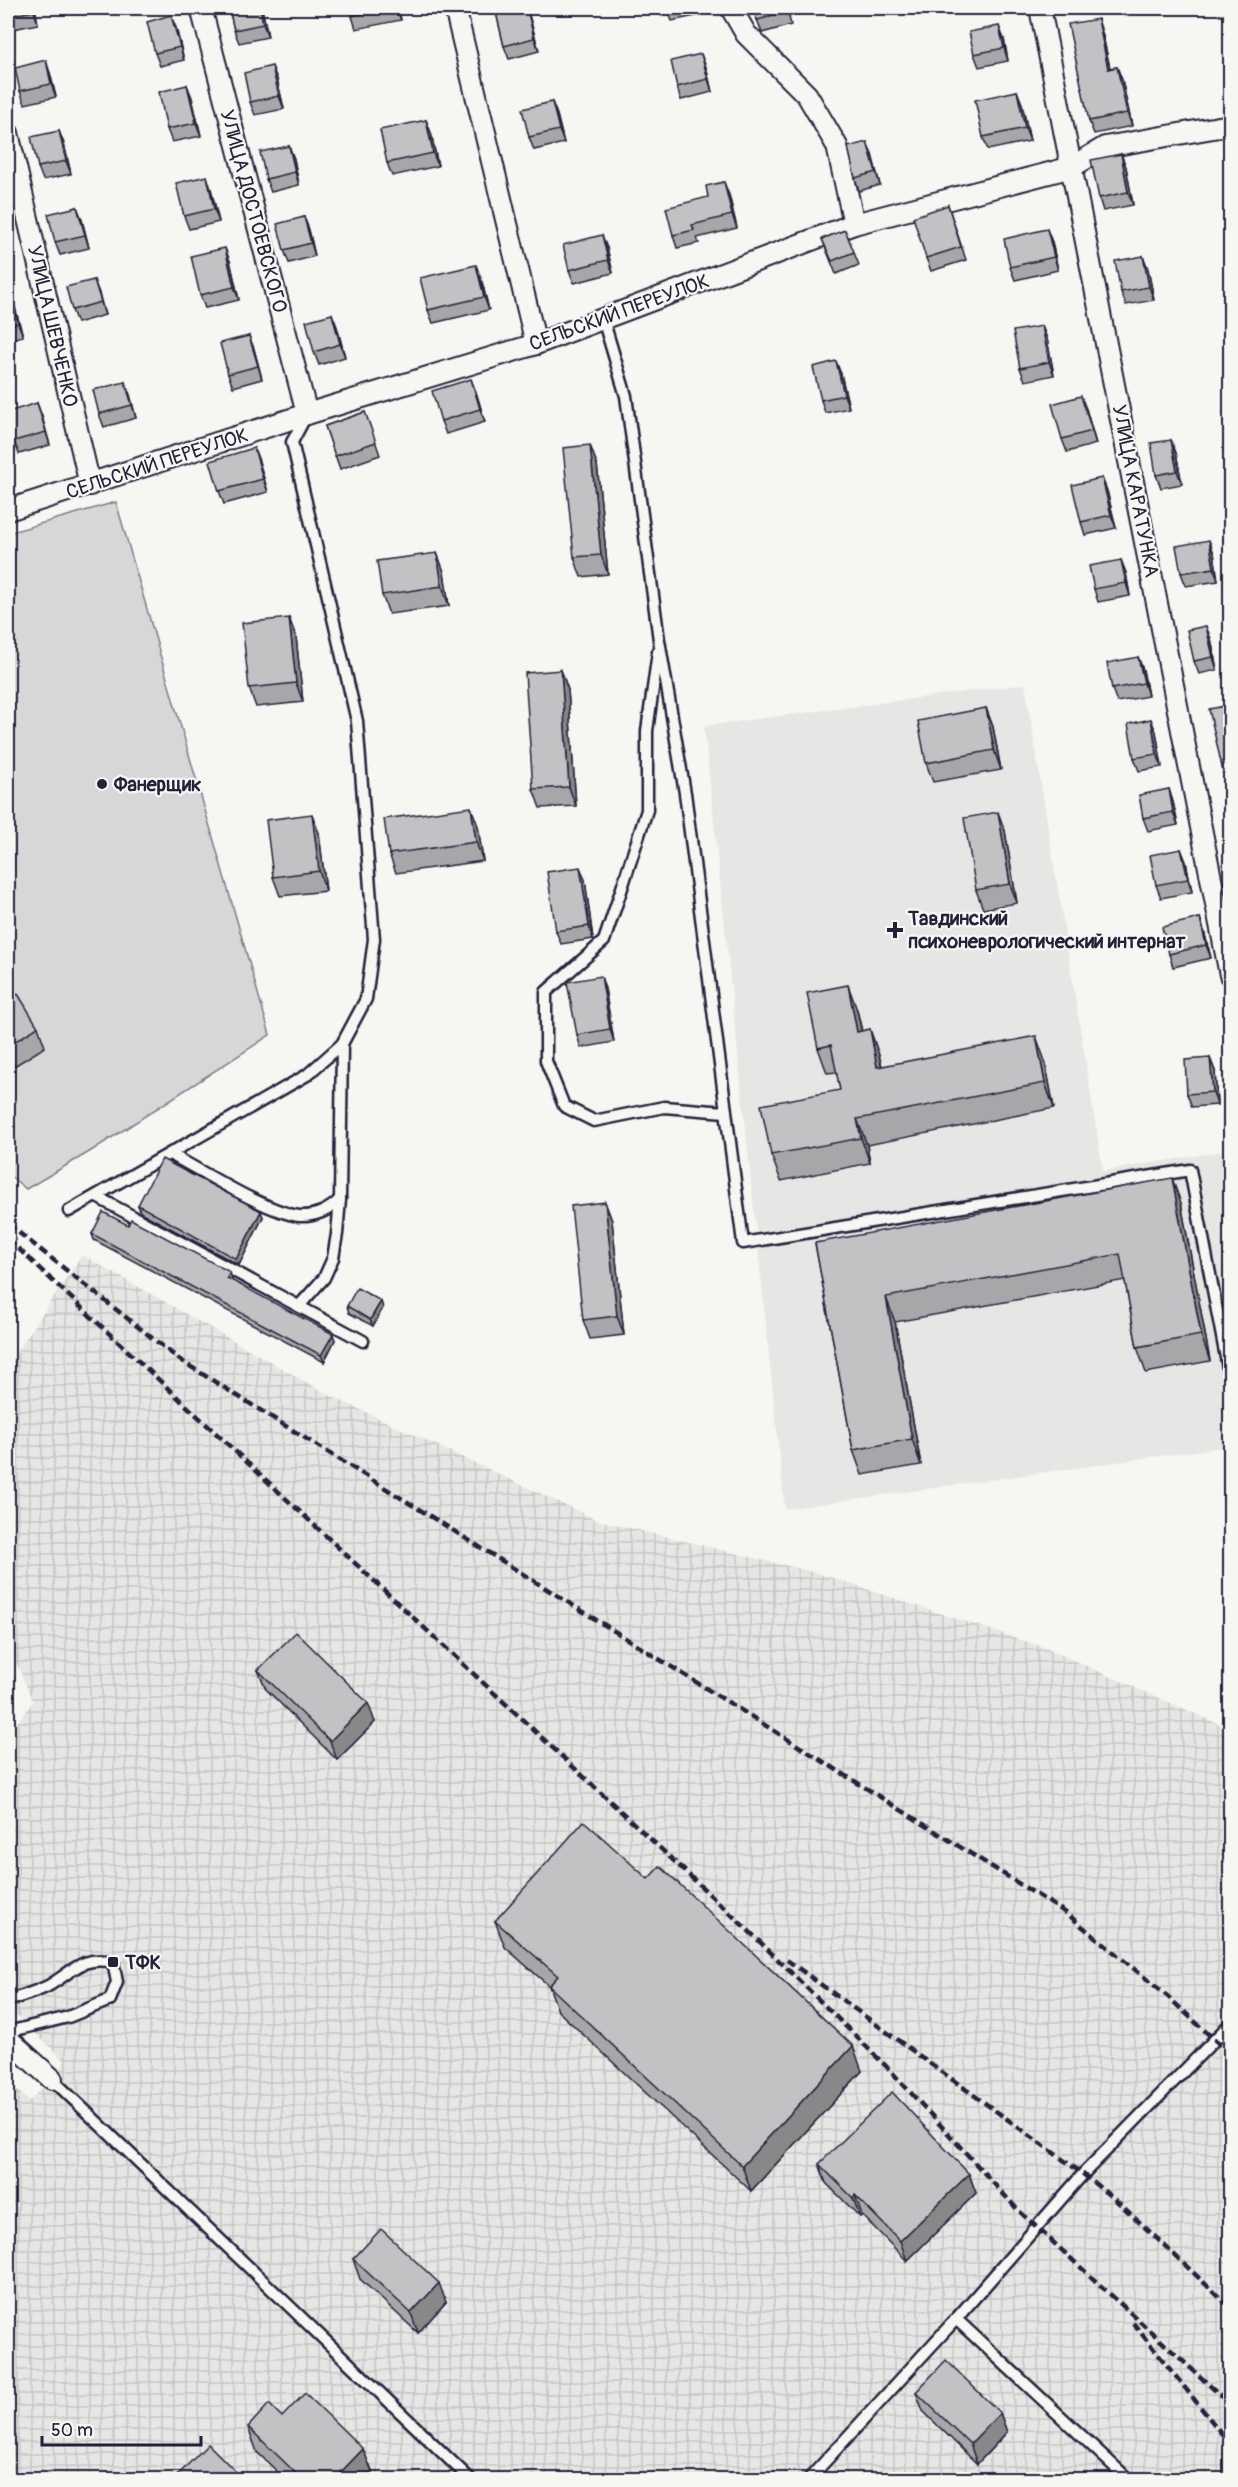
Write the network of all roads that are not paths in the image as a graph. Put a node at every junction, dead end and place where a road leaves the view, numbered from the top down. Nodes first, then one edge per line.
1 (201, 8) edge
2 (454, 8) edge
3 (731, 8) edge
4 (1040, 8) edge
5 (1230, 125) edge
6 (8, 133) edge
7 (1072, 167) junction
8 (854, 224) junction
9 (603, 319) junction
10 (536, 344) junction
11 (307, 414) junction
12 (90, 485) junction
13 (8, 510) edge
14 (659, 640) junction
15 (1230, 975) edge
16 (342, 1044) junction
17 (725, 1112) junction
18 (170, 1154) junction
19 (97, 1197) junction
20 (340, 1199) junction
21 (69, 1211) dead end
22 (299, 1306) junction
23 (363, 1341) dead end
24 (1230, 1369) edge
25 (8, 2001) edge
26 (1230, 2024) edge
27 (8, 2032) edge
28 (8, 2039) edge
29 (52, 2079) joint
30 (956, 2319) junction
31 (471, 2480) edge
32 (808, 2480) edge
33 (1128, 2480) edge

1 - 11 street, УЛИЦА ДОСТОЕВСКОГО
2 - 10 street
3 - 8 street
4 - 7 street, УЛИЦА КАРАТУНКА
5 - 7 street, СЕЛЬСКИЙ ПЕРЕУЛОК
6 - 12 street, УЛИЦА ШЕВЧЕНКО
7 - 8 street, СЕЛЬСКИЙ ПЕРЕУЛОК
7 - 15 street, УЛИЦА КАРАТУНКА
8 - 9 street, СЕЛЬСКИЙ ПЕРЕУЛОК
9 - 10 street, СЕЛЬСКИЙ ПЕРЕУЛОК
9 - 14 lane
10 - 11 street, СЕЛЬСКИЙ ПЕРЕУЛОК
11 - 12 street, СЕЛЬСКИЙ ПЕРЕУЛОК
11 - 16 lane
12 - 13 street, СЕЛЬСКИЙ ПЕРЕУЛОК
14 - 17 lane
14 - 17 lane
16 - 18 lane
16 - 20 lane
17 - 24 lane
18 - 19 lane
18 - 20 lane
19 - 21 lane
19 - 22 lane
20 - 22 lane
22 - 23 lane
25 - 27 lane
26 - 30 lane
28 - 29 street
29 - 31 lane
30 - 32 lane
30 - 33 lane

